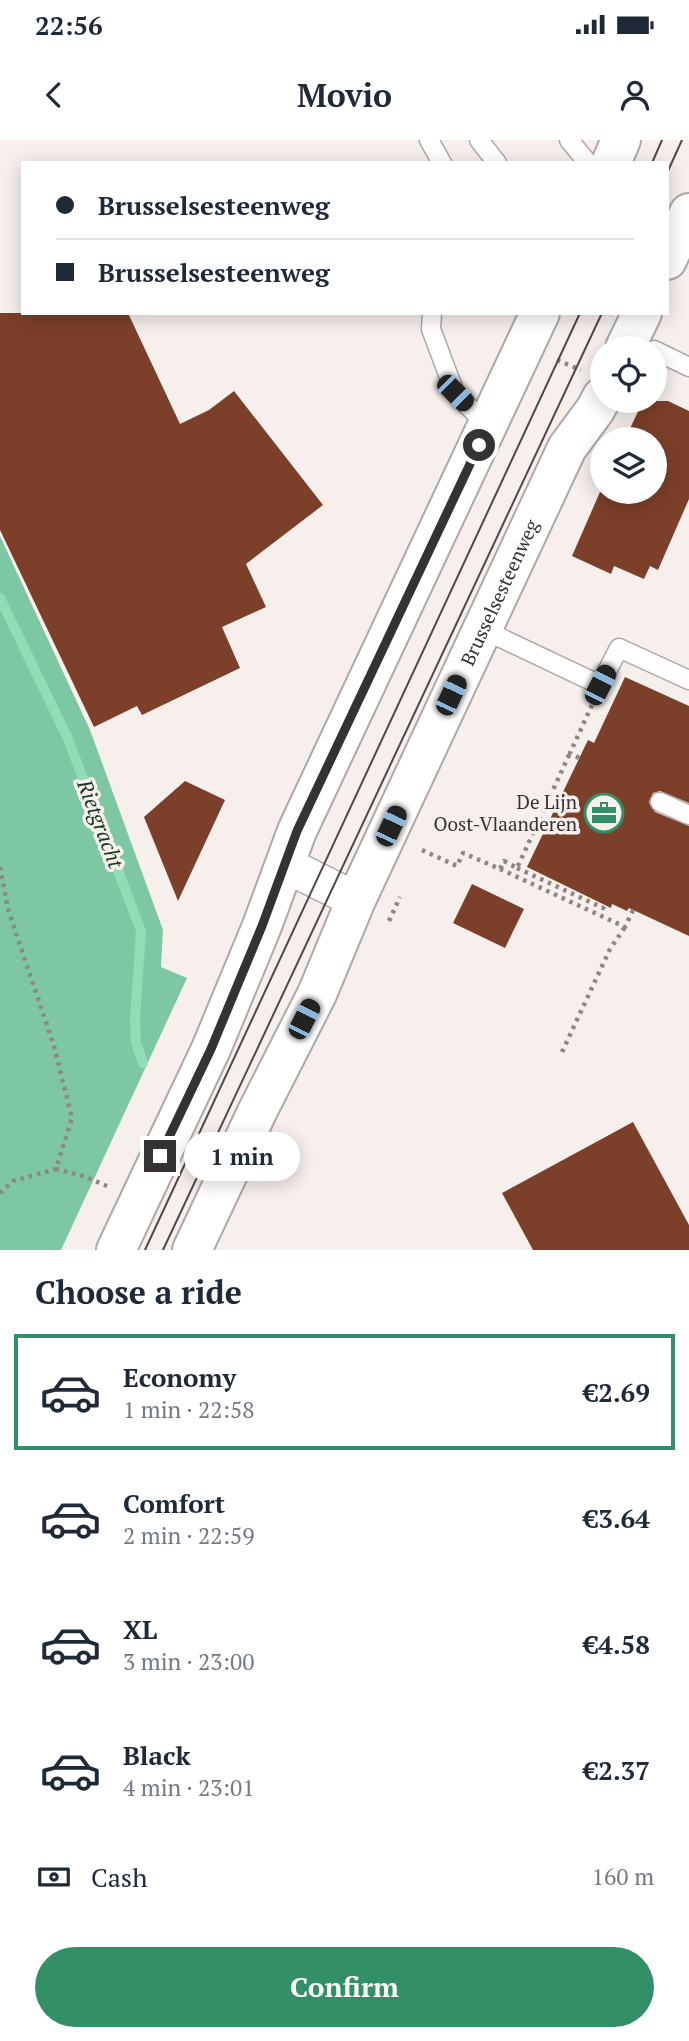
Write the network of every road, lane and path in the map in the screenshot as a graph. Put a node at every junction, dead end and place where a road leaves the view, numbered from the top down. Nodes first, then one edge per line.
1 (429, 140) edge
2 (479, 140) edge
3 (569, 140) edge
4 (621, 140) edge
5 (441, 161) edge
6 (495, 161) edge
7 (586, 161) edge
8 (612, 161) edge
9 (687, 220) edge
10 (669, 256) edge
11 (432, 315) edge
12 (539, 315) edge
13 (667, 355) edge
14 (689, 367) edge
15 (593, 413) edge
16 (488, 426) junction
17 (482, 629) junction
18 (689, 680) edge
19 (600, 685) junction
20 (570, 753) junction
21 (579, 758) dead end
22 (660, 802) dead end
23 (689, 815) edge
24 (422, 850) dead end
25 (284, 864) junction
26 (0, 867) edge
27 (517, 868) junction
28 (500, 869) junction
29 (356, 900) junction
30 (605, 905) dead end
31 (633, 910) dead end
32 (625, 927) junction
33 (562, 1052) dead end
34 (56, 1168) junction
35 (107, 1186) dead end
36 (0, 1193) edge
37 (116, 1250) edge
38 (192, 1250) edge

1 - 5 lane
2 - 6 lane
3 - 7 lane
4 - 8 main road
9 - 10 main road
11 - 16 lane
12 - 16 main road
13 - 14 lane
15 - 17 main road, Brusselsesteenweg
16 - 25 main road
17 - 19 lane
17 - 29 main road, Brusselsesteenweg
18 - 19 lane
19 - 20 path
20 - 21 path
20 - 27 path
22 - 23 lane
24 - 28 path
25 - 29 street
25 - 37 main road
26 - 34 path
27 - 28 path
27 - 30 path
28 - 32 path
29 - 38 main road, Brusselsesteenweg
31 - 32 path
32 - 33 path
34 - 35 path
34 - 36 path

